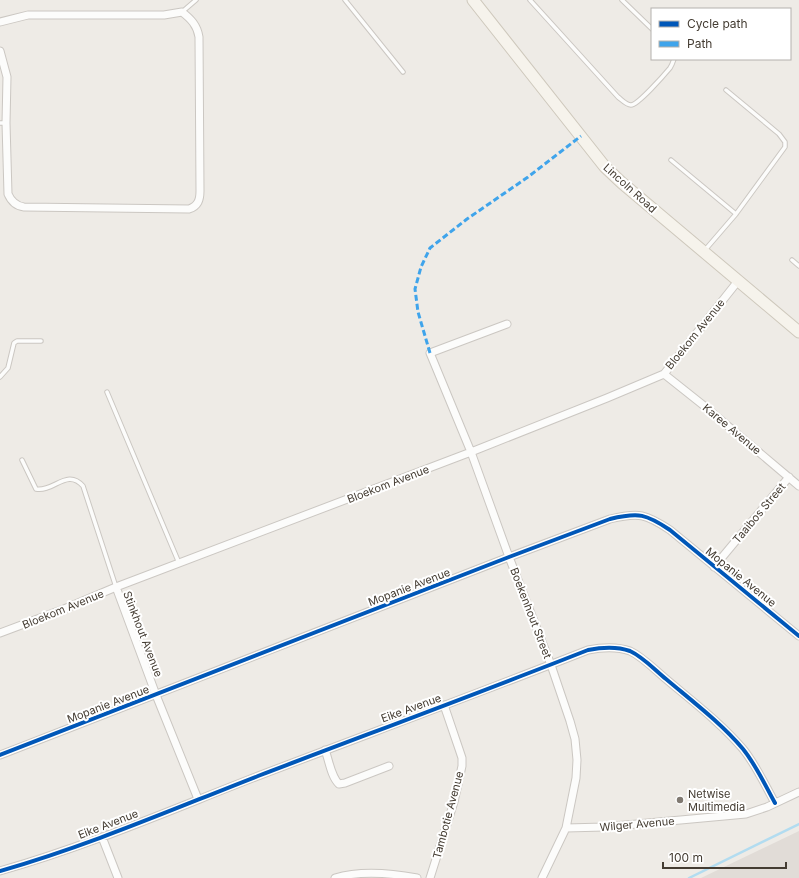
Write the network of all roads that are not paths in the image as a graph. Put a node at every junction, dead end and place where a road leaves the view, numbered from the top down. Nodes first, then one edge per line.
1 (196, 0) edge
2 (345, 0) edge
3 (473, 0) edge
4 (530, 0) edge
5 (622, 0) edge
6 (182, 12) junction
7 (0, 22) edge
8 (651, 28) edge
9 (0, 51) edge
10 (674, 60) edge
11 (403, 72) dead end
12 (726, 90) dead end
13 (3, 123) edge
14 (671, 160) dead end
15 (736, 214) junction
16 (703, 252) junction
17 (792, 260) dead end
18 (799, 266) edge
19 (738, 281) junction
20 (507, 324) dead end
21 (799, 332) edge
22 (41, 341) dead end
23 (664, 374) junction
24 (0, 377) edge
25 (107, 392) dead end
26 (471, 452) junction
27 (22, 460) dead end
28 (789, 478) junction
29 (799, 486) edge
30 (509, 557) junction
31 (179, 563) junction
32 (714, 567) junction
33 (116, 587) junction
34 (0, 633) edge
35 (799, 636) edge
36 (551, 665) junction
37 (156, 695) junction
38 (444, 705) junction
39 (325, 750) junction
40 (0, 755) edge
41 (389, 766) dead end
42 (799, 792) edge
43 (198, 799) junction
44 (775, 803) junction
45 (566, 828) junction
46 (102, 837) junction
47 (0, 871) edge
48 (118, 878) edge
49 (335, 878) edge
50 (417, 878) edge
51 (430, 878) edge
52 (542, 878) edge

1 - 6 lane
2 - 11 lane
3 - 16 street, Lincoln Road
4 - 10 lane
5 - 8 lane
6 - 7 street
6 - 13 street
9 - 13 street
12 - 15 lane
14 - 15 lane
15 - 16 lane
16 - 19 street, Lincoln Road
17 - 18 lane
19 - 21 street, Lincoln Road
19 - 23 street, Bloekom Avenue
20 - 26 street, Boekenhout Street
22 - 24 lane
23 - 26 street, Bloekom Avenue
23 - 28 street, Karee Avenue
25 - 31 lane
26 - 30 street, Boekenhout Street
26 - 31 street, Bloekom Avenue
27 - 33 lane
28 - 29 street, Karee Avenue
28 - 32 street, Taaibos Street
30 - 32 street, Mopanie Avenue
30 - 36 street, Boekenhout Street
30 - 37 street, Mopanie Avenue
31 - 33 street, Bloekom Avenue
32 - 35 street, Mopanie Avenue
33 - 34 street, Bloekom Avenue
33 - 37 street, Stinkhout Avenue
36 - 38 street, Eike Avenue
36 - 44 street, Eike Avenue
36 - 45 street, Boekenhout Street
37 - 40 street, Mopanie Avenue
37 - 43 street, Stinkhout Avenue
38 - 39 street, Eike Avenue
38 - 51 street, Tambotie Avenue
39 - 41 street
39 - 43 street, Eike Avenue
42 - 44 street, Wilger Avenue
43 - 46 street, Eike Avenue
44 - 45 street, Wilger Avenue
45 - 52 street, Boekenhout Street
46 - 47 street, Eike Avenue
46 - 48 street
49 - 50 street

